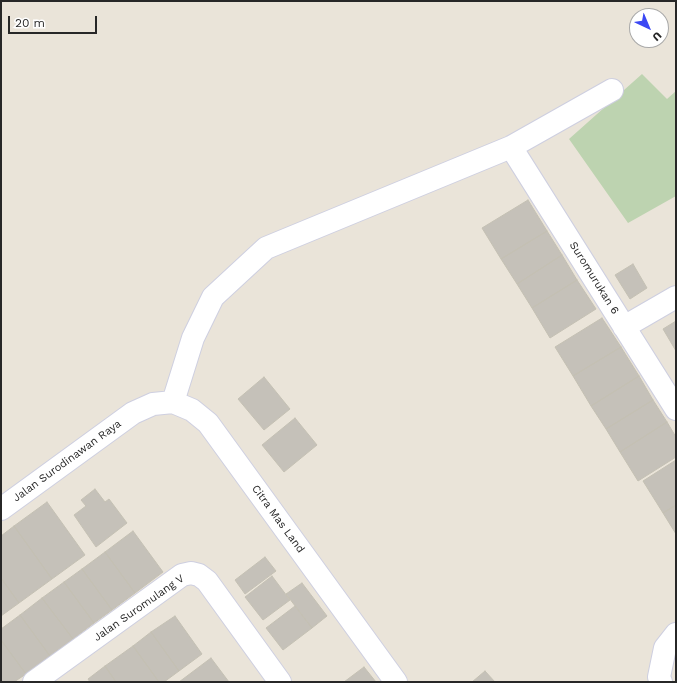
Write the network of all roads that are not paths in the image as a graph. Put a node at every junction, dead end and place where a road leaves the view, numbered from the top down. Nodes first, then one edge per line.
1 (612, 90) dead end
2 (511, 147) junction
3 (676, 297) edge
4 (624, 326) junction
5 (173, 402) junction
6 (676, 409) edge
7 (133, 413) joint
8 (1, 509) edge
9 (676, 634) edge
10 (276, 681) edge
11 (34, 682) edge
12 (396, 682) edge
13 (661, 682) edge

1 - 2 street
2 - 4 street, Suromurukan 6
2 - 5 street
3 - 4 street
4 - 6 street, Suromurukan 6
5 - 7 street, Citra Mas Land
5 - 12 street, Citra Mas Land
7 - 8 street, Jalan Surodinawan Raya
9 - 13 street
10 - 11 street, Jalan Suromulang V

